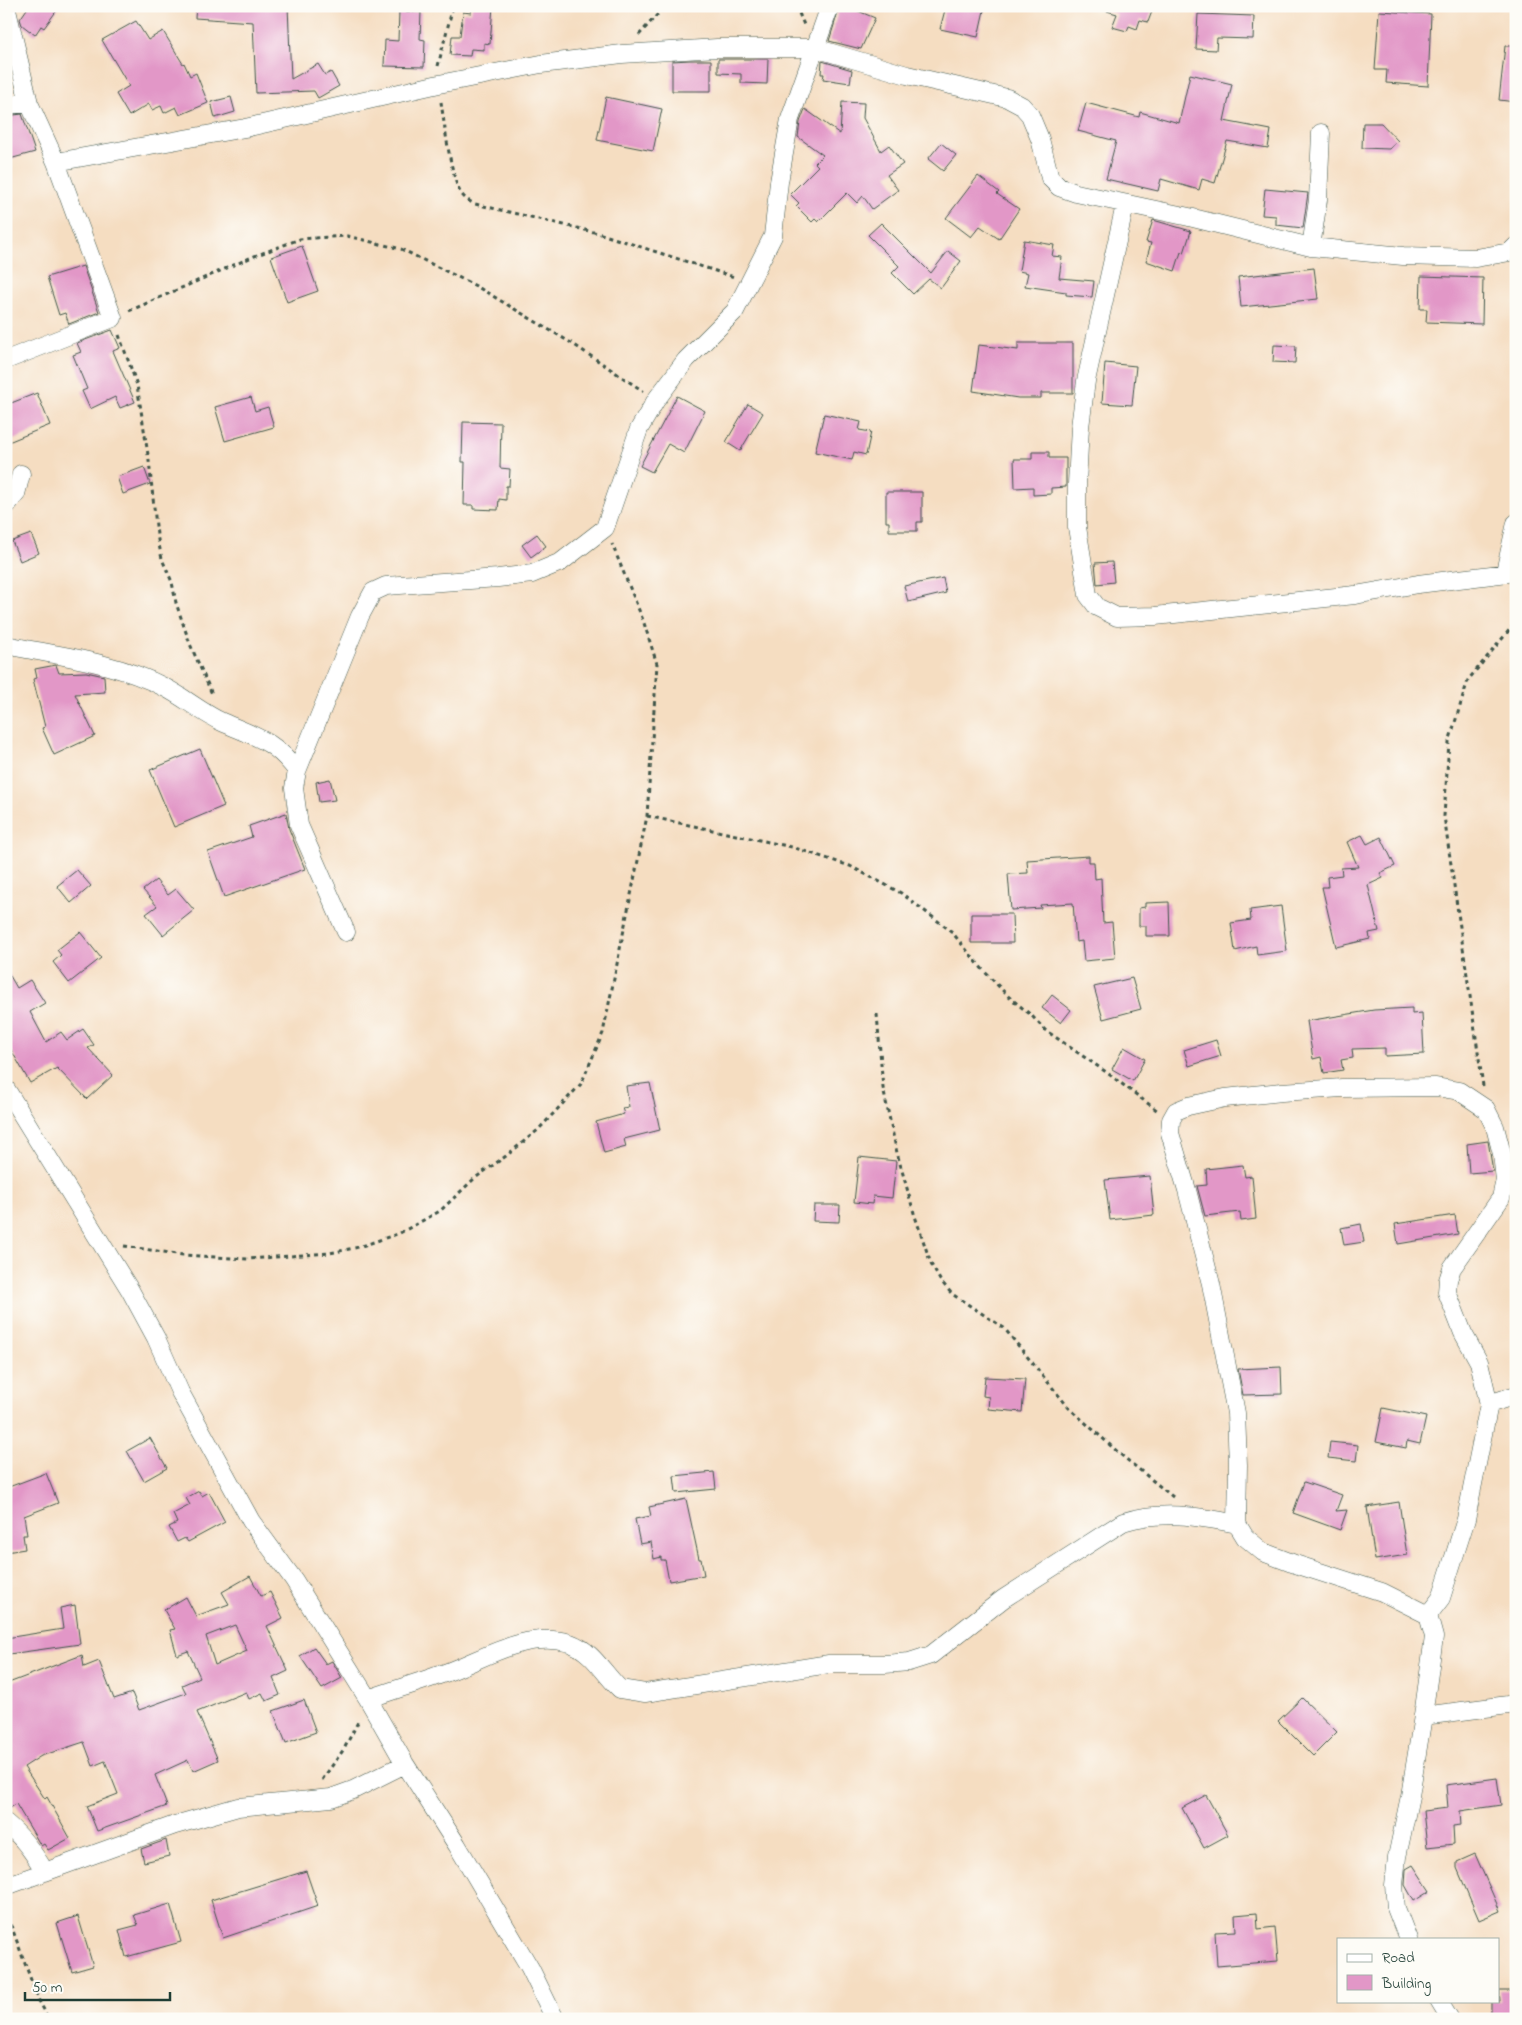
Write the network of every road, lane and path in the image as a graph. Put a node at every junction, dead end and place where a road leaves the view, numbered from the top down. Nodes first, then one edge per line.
1 (6, 6) edge
2 (453, 6) edge
3 (665, 6) edge
4 (830, 6) edge
5 (814, 48) junction
6 (622, 54) junction
7 (439, 84) junction
8 (29, 103) junction
9 (6, 105) edge
10 (1321, 133) dead end
11 (56, 162) junction
12 (1125, 205) junction
13 (1516, 246) edge
14 (1311, 247) junction
15 (749, 282) junction
16 (113, 318) junction
17 (6, 360) edge
18 (656, 400) junction
19 (21, 474) dead end
20 (6, 506) edge
21 (1516, 523) edge
22 (605, 528) junction
23 (1510, 572) edge
24 (1516, 622) edge
25 (6, 645) edge
26 (212, 695) dead end
27 (297, 771) junction
28 (647, 816) junction
29 (346, 932) dead end
30 (877, 1014) dead end
31 (6, 1089) edge
32 (1486, 1109) junction
33 (1170, 1120) junction
34 (101, 1242) junction
35 (1516, 1396) edge
36 (1489, 1404) junction
37 (1174, 1498) dead end
38 (1237, 1524) junction
39 (1428, 1615) junction
40 (368, 1699) junction
41 (1516, 1704) edge
42 (1423, 1716) junction
43 (405, 1764) junction
44 (320, 1782) dead end
45 (6, 1823) edge
46 (45, 1872) junction
47 (6, 1886) edge
48 (6, 1918) edge
49 (1408, 1938) edge
50 (1440, 2002) edge
51 (49, 2019) edge
52 (555, 2019) edge
53 (1450, 2019) edge

1 - 8 street
2 - 7 path
3 - 6 path
4 - 5 street
5 - 6 street
5 - 12 street
5 - 15 street
6 - 7 street
7 - 11 street
7 - 15 path
8 - 9 street
8 - 11 street
10 - 14 street
11 - 16 street
12 - 14 street
12 - 23 street
13 - 14 street
15 - 18 street
16 - 17 street
16 - 18 path
16 - 26 path
18 - 22 street
19 - 20 street
21 - 23 street
22 - 27 street
22 - 28 path
24 - 32 path
25 - 27 street
27 - 29 street
28 - 33 path
28 - 34 path
30 - 37 path
31 - 34 street
32 - 33 street
32 - 36 street
33 - 38 street
34 - 40 street
35 - 36 street
36 - 39 street
38 - 39 street
38 - 40 street
39 - 42 street
40 - 43 street
40 - 44 path
41 - 42 street
42 - 49 street
43 - 46 street
43 - 52 street
45 - 46 street
46 - 47 street
48 - 51 path
50 - 53 street

